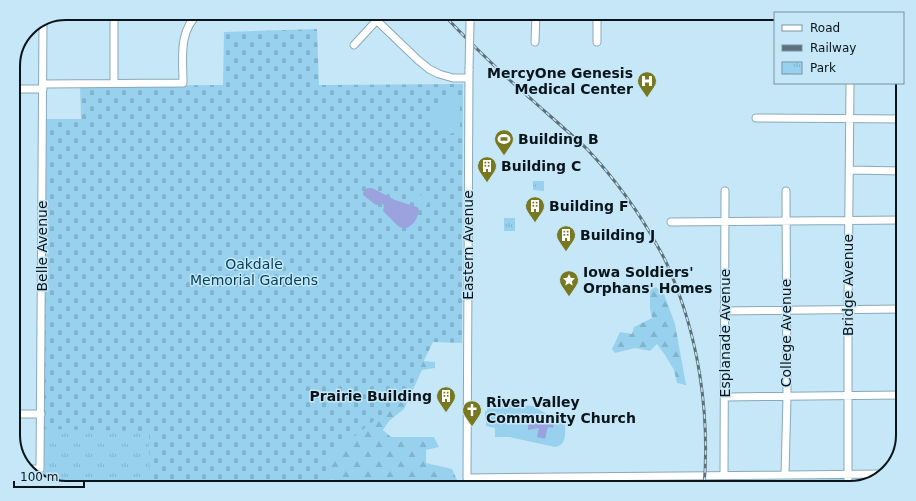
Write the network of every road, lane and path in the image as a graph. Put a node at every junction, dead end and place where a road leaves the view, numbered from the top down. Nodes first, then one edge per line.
1 (114, 20) edge
2 (193, 20) edge
3 (377, 20) joint
4 (470, 20) edge
5 (536, 20) edge
6 (597, 20) edge
7 (43, 26) edge
8 (535, 42) dead end
9 (597, 42) dead end
10 (354, 45) dead end
11 (469, 78) junction
12 (114, 83) junction
13 (850, 84) edge
14 (43, 87) junction
15 (20, 89) edge
16 (756, 118) dead end
17 (850, 119) junction
18 (896, 119) edge
19 (849, 170) junction
20 (896, 171) edge
21 (725, 191) dead end
22 (786, 191) dead end
23 (848, 220) junction
24 (896, 220) edge
25 (725, 221) junction
26 (786, 221) junction
27 (671, 222) dead end
28 (896, 309) edge
29 (848, 310) junction
30 (724, 311) junction
31 (786, 311) junction
32 (896, 395) edge
33 (848, 396) junction
34 (725, 397) junction
35 (787, 397) junction
36 (20, 414) edge
37 (41, 414) junction
38 (35, 469) edge
39 (848, 474) junction
40 (874, 474) edge
41 (724, 475) junction
42 (785, 475) junction
43 (848, 481) edge

1 - 12 street
2 - 12 street
3 - 10 street
3 - 11 street
4 - 11 street, Eastern Avenue, bridge
5 - 8 street
6 - 9 street
7 - 14 street, Belle Avenue
11 - 41 street, Eastern Avenue
12 - 14 street
13 - 17 street, Bridge Avenue
14 - 15 street
14 - 37 street, Belle Avenue
16 - 17 street
17 - 18 street
17 - 19 street, Bridge Avenue
19 - 20 street
19 - 23 street, Bridge Avenue
21 - 25 street, Esplanade Avenue
22 - 26 street, College Avenue
23 - 24 street
23 - 26 street
23 - 29 street, Bridge Avenue
25 - 26 street
25 - 27 street
25 - 30 street, Esplanade Avenue
26 - 31 street, College Avenue
28 - 29 street
29 - 31 street
29 - 33 street, Bridge Avenue
30 - 31 street
30 - 34 street, Esplanade Avenue
31 - 35 street, College Avenue
32 - 33 street
33 - 35 street
33 - 39 street, Bridge Avenue
34 - 35 street
34 - 41 street, Esplanade Avenue
35 - 42 street, College Avenue
36 - 37 street
37 - 38 street, Belle Avenue
39 - 40 street
39 - 42 street
39 - 43 street, Bridge Avenue
41 - 42 street

